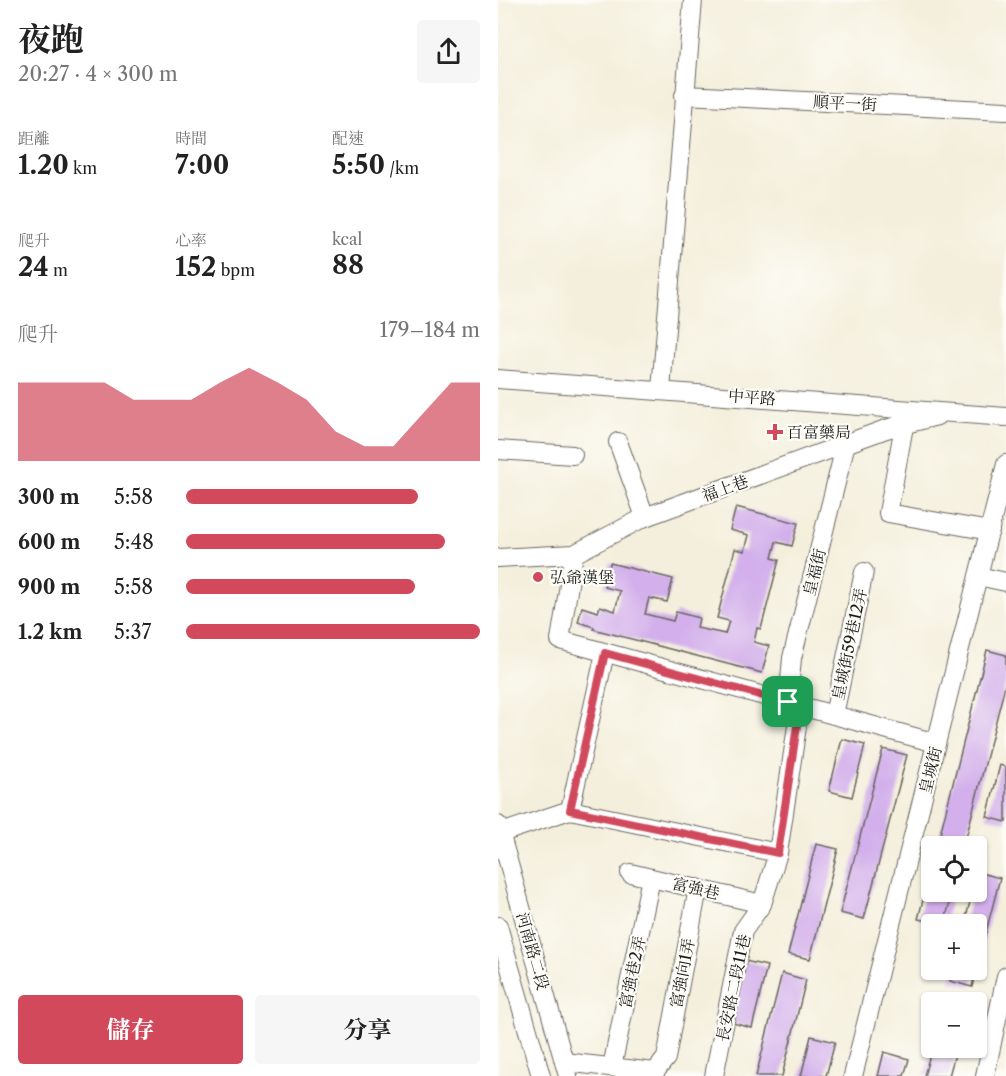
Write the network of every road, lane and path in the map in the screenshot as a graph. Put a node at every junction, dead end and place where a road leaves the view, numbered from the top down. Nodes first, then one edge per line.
1 (693, 0) edge
2 (684, 95) junction
3 (1006, 111) edge
4 (498, 379) edge
5 (661, 390) junction
6 (954, 412) junction
7 (1006, 417) edge
8 (904, 426) junction
9 (618, 442) dead end
10 (846, 443) junction
11 (498, 450) edge
12 (573, 455) dead end
13 (1006, 464) edge
14 (645, 518) junction
15 (996, 523) edge
16 (574, 554) junction
17 (498, 558) edge
18 (864, 572) dead end
19 (978, 576) junction
20 (1006, 582) edge
21 (605, 653) junction
22 (794, 704) junction
23 (834, 715) junction
24 (936, 743) junction
25 (570, 810) junction
26 (499, 831) edge
27 (778, 853) junction
28 (630, 873) dead end
29 (651, 878) junction
30 (698, 888) junction
31 (762, 904) junction
32 (523, 913) junction
33 (498, 918) edge
34 (498, 926) edge
35 (1006, 976) edge
36 (612, 1067) junction
37 (566, 1069) edge
38 (541, 1076) edge
39 (714, 1076) edge
40 (853, 1076) edge
41 (985, 1076) edge

1 - 2 street
2 - 3 street, 順平一街
2 - 5 street
4 - 5 street, 中平路
5 - 6 street, 中平路
6 - 7 street, 中平路
6 - 8 street, 福上巷
8 - 10 street, 福上巷
8 - 15 street
9 - 14 street
10 - 14 street, 福上巷
10 - 22 street, 皇福街
11 - 12 street
13 - 15 street, 皇城街
14 - 16 street, 福上巷
15 - 19 street, 皇城街
16 - 17 street, 福上巷
16 - 21 street
18 - 23 street, 皇城街59巷12弄
19 - 20 street
19 - 24 street, 皇城街
21 - 22 street
21 - 25 street
22 - 23 street
22 - 27 street, 皇福街
23 - 24 street
24 - 40 street, 皇城街
25 - 26 street
25 - 27 street
26 - 32 street, 河南路二段
27 - 31 street, 長安路二段11巷
28 - 29 street, 富強巷
29 - 30 street, 富強巷
29 - 36 street, 富強巷2弄
30 - 31 street, 富強巷
30 - 36 street, 富強向1弄
31 - 39 street, 長安路二段11巷
32 - 33 street
32 - 37 street, 河南路二段
34 - 38 street, 河南路二段
35 - 41 street
36 - 37 street

